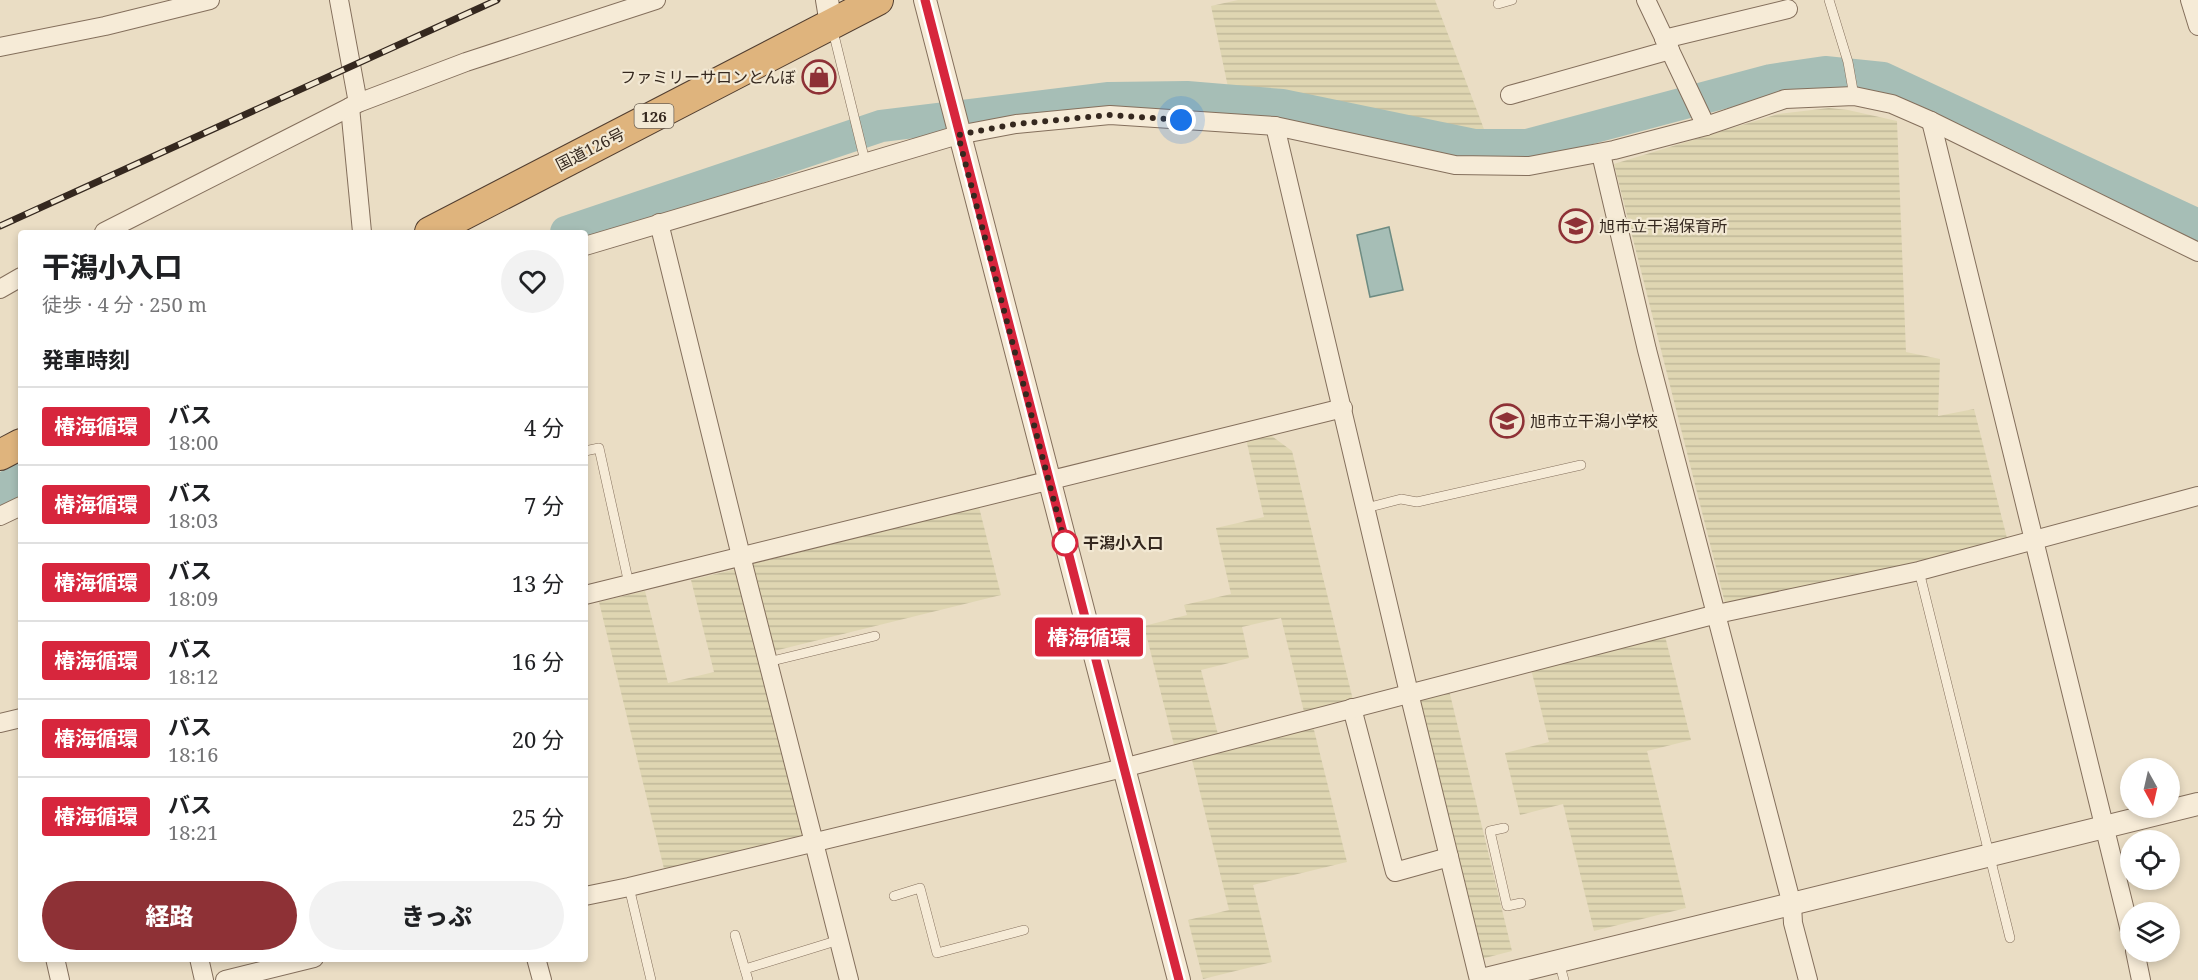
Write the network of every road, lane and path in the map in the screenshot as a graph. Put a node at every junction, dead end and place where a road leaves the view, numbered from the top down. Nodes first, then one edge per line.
1 (210, 0) edge
2 (339, 0) edge
3 (656, 0) edge
4 (878, 0) edge
5 (925, 0) edge
6 (1512, 0) edge
7 (1646, 0) edge
8 (1829, 0) edge
9 (2190, 0) edge
10 (1498, 4) dead end
11 (1788, 9) dead end
12 (829, 12) edge
13 (2198, 26) edge
14 (1667, 45) junction
15 (0, 47) edge
16 (1853, 91) junction
17 (1510, 95) dead end
18 (354, 105) junction
19 (1703, 120) junction
20 (1931, 121) junction
21 (1275, 126) junction
22 (958, 135) junction
23 (1601, 154) junction
24 (865, 161) junction
25 (659, 223) junction
26 (108, 230) edge
27 (362, 230) edge
28 (433, 230) edge
29 (588, 245) edge
30 (2198, 252) edge
31 (18, 279) edge
32 (0, 289) edge
33 (1343, 408) junction
34 (18, 446) edge
35 (588, 450) edge
36 (0, 455) edge
37 (1581, 465) dead end
38 (1049, 480) junction
39 (2198, 496) edge
40 (18, 507) edge
41 (1366, 508) junction
42 (0, 516) edge
43 (2036, 539) junction
44 (741, 556) junction
45 (1919, 570) junction
46 (629, 584) junction
47 (588, 593) edge
48 (1718, 615) junction
49 (875, 636) dead end
50 (768, 662) junction
51 (1409, 693) junction
52 (1352, 708) junction
53 (18, 719) edge
54 (0, 723) edge
55 (1123, 768) junction
56 (2198, 804) edge
57 (2106, 827) junction
58 (1504, 828) dead end
59 (814, 842) junction
60 (1989, 856) junction
61 (1449, 857) junction
62 (629, 887) junction
63 (588, 895) edge
64 (894, 896) dead end
65 (2123, 902) edge
66 (1521, 903) dead end
67 (1792, 904) junction
68 (1024, 930) dead end
69 (735, 935) dead end
70 (2010, 938) dead end
71 (839, 940) junction
72 (56, 962) edge
73 (200, 962) edge
74 (308, 962) edge
75 (537, 962) edge
76 (2137, 962) edge
77 (745, 969) junction
78 (1562, 971) edge
79 (293, 972) edge
80 (60, 980) edge
81 (204, 980) edge
82 (225, 980) edge
83 (542, 980) edge
84 (651, 980) edge
85 (748, 980) edge
86 (849, 980) edge
87 (1179, 980) edge
88 (1481, 980) edge
89 (1808, 980) edge
90 (2141, 980) edge

1 - 15 street
2 - 18 street
3 - 18 street
4 - 12 highway, 国道126号 / 126
5 - 22 street
6 - 10 lane
7 - 14 street
8 - 16 lane
9 - 13 street
11 - 14 street
12 - 24 lane
12 - 28 highway, 国道126号 / 126
14 - 17 street
14 - 19 street
16 - 19 street
16 - 20 street
18 - 26 street
18 - 27 street
19 - 23 street
20 - 30 street
20 - 43 street
21 - 22 street
21 - 23 street
21 - 33 street
22 - 24 street
22 - 38 street
23 - 48 street
24 - 25 street
25 - 29 street
25 - 44 street
31 - 32 street
33 - 38 street
33 - 41 street
34 - 36 highway
35 - 46 lane
37 - 41 lane
38 - 44 street
38 - 55 street
39 - 43 street
40 - 42 street
41 - 51 street
43 - 45 street
43 - 57 street
44 - 46 street
44 - 50 street
45 - 48 street
45 - 60 lane
46 - 47 street
48 - 51 street
48 - 67 street
49 - 50 lane
50 - 59 street
51 - 52 street
51 - 61 street
52 - 55 street
52 - 61 street
53 - 54 street
55 - 59 street
55 - 87 street
56 - 57 street
57 - 60 street
57 - 65 street
58 - 66 lane
59 - 62 street
59 - 71 street
60 - 67 street
60 - 70 lane
61 - 88 street
62 - 63 street
62 - 84 lane
64 - 68 lane
67 - 78 street
67 - 89 street
69 - 77 lane
71 - 77 lane
71 - 86 street
72 - 80 street
73 - 81 street
74 - 79 street
75 - 83 street
76 - 90 street
77 - 85 lane
78 - 88 street
79 - 82 street

